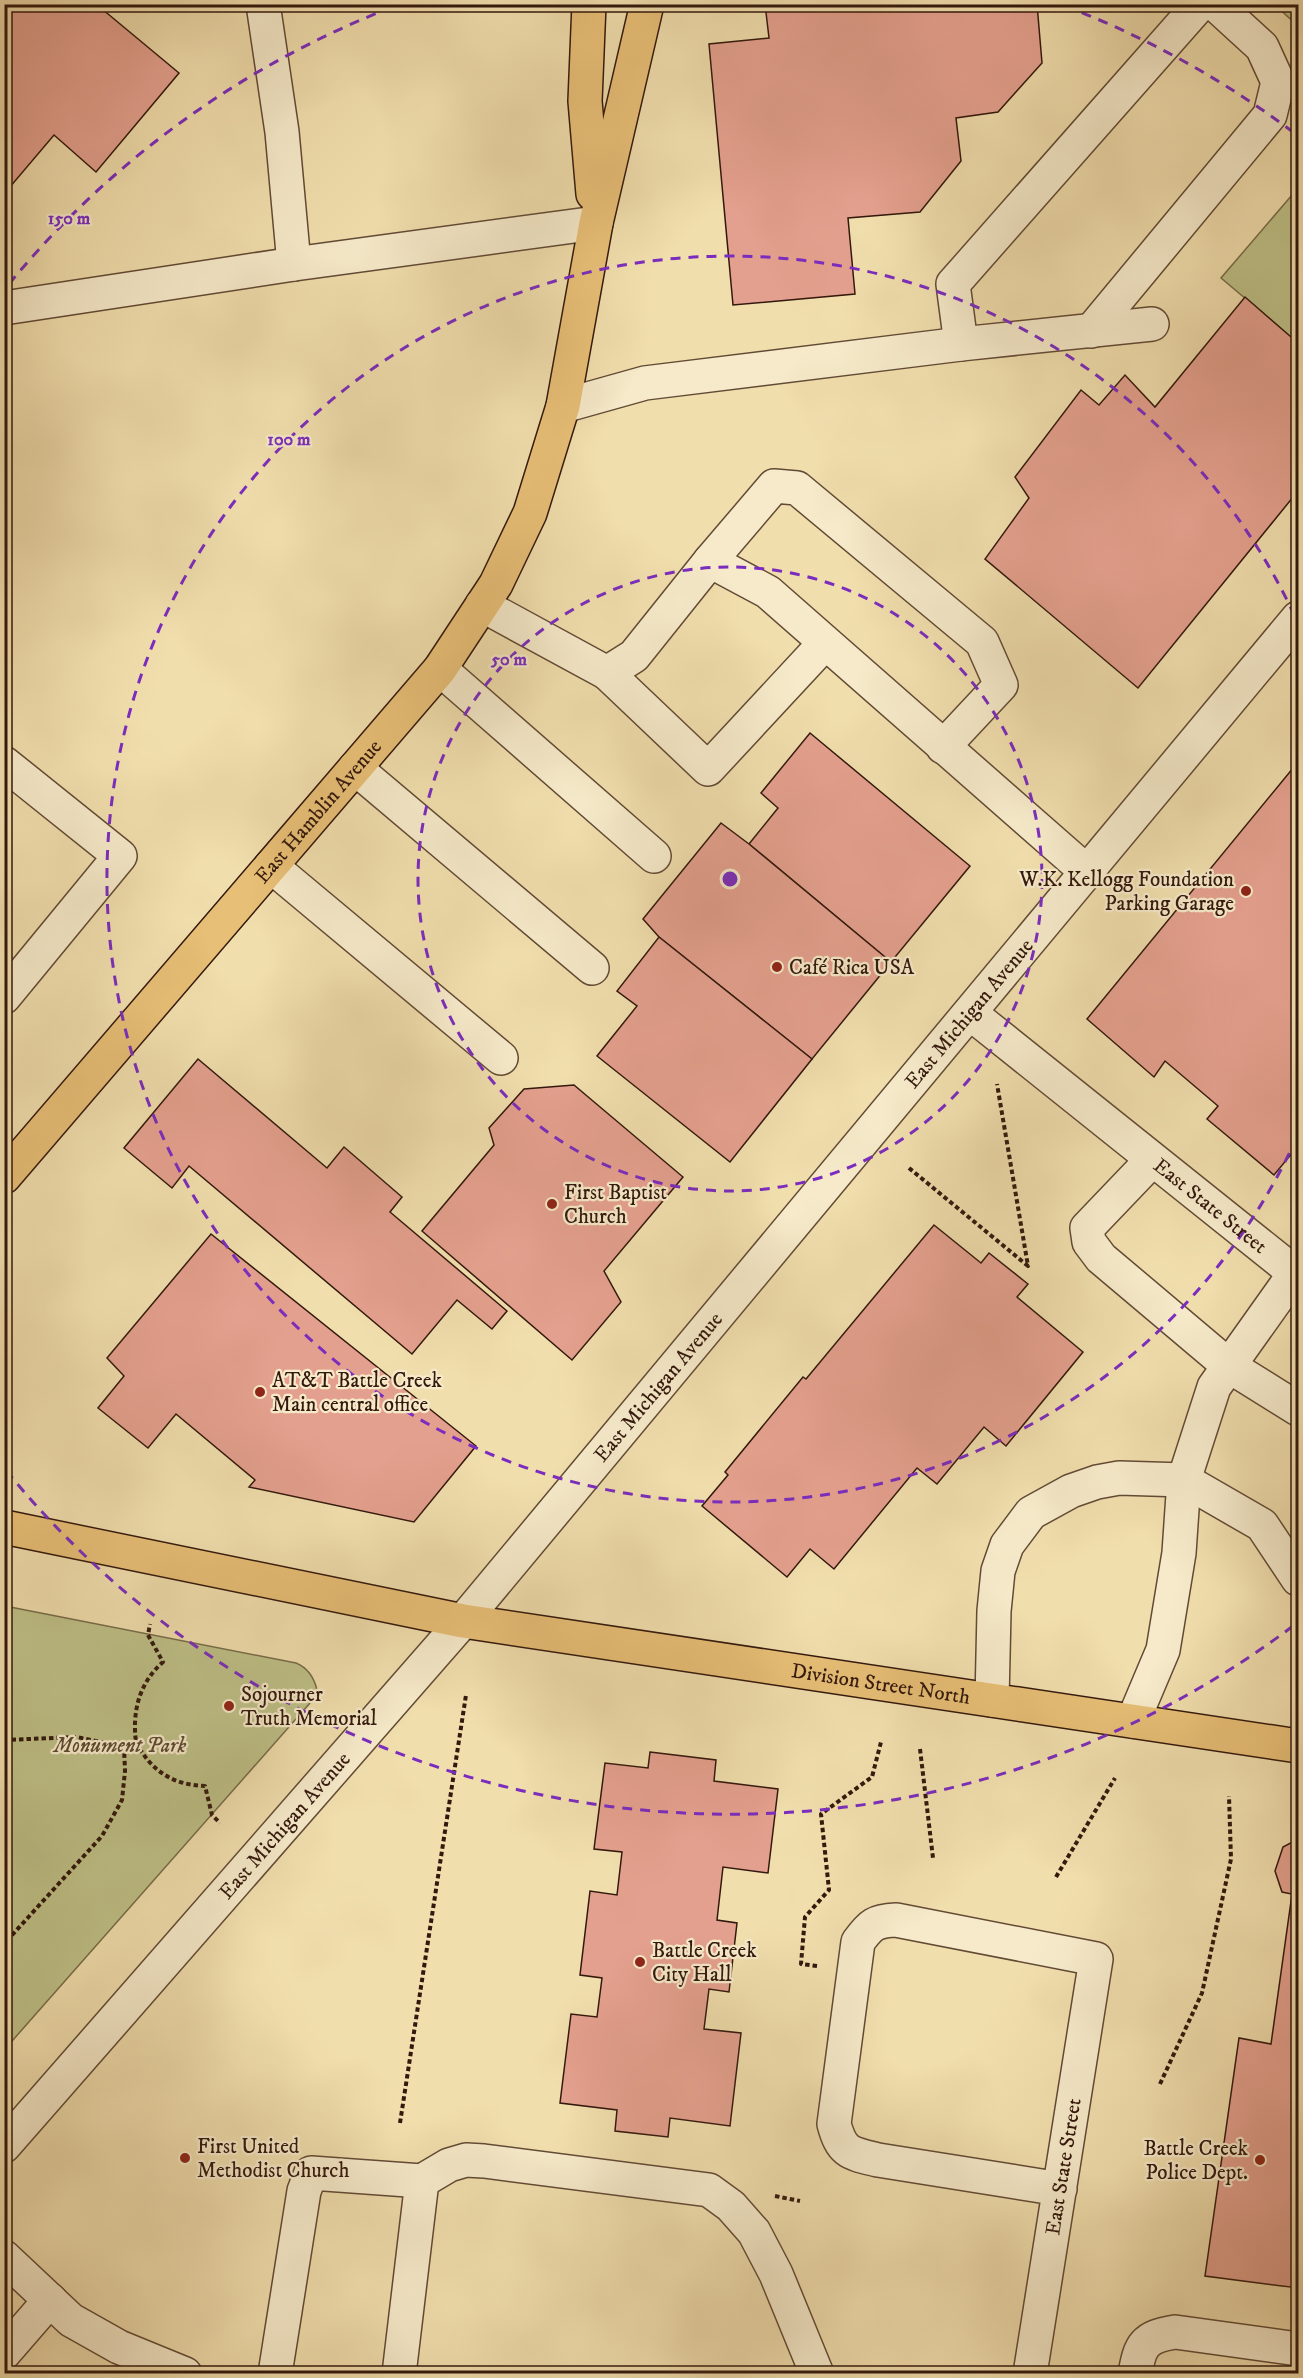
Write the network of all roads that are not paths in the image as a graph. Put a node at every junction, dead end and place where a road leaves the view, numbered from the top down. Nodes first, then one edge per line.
1 (263, 4) edge
2 (589, 4) edge
3 (647, 4) edge
4 (1200, 4) edge
5 (1215, 4) edge
6 (596, 223) junction
7 (294, 264) junction
8 (4, 309) edge
9 (1152, 324) dead end
10 (1091, 331) junction
11 (961, 344) junction
12 (563, 406) junction
13 (710, 561) junction
14 (482, 605) junction
15 (1299, 618) edge
16 (825, 643) junction
17 (440, 669) junction
18 (607, 673) junction
19 (943, 747) junction
20 (4, 763) edge
21 (355, 768) junction
22 (654, 856) dead end
23 (272, 866) junction
24 (1087, 872) junction
25 (592, 968) dead end
26 (4, 997) edge
27 (970, 1013) junction
28 (501, 1058) dead end
29 (1152, 1160) junction
30 (4, 1177) edge
31 (1297, 1275) edge
32 (1229, 1366) junction
33 (1299, 1409) edge
34 (1184, 1480) junction
35 (4, 1527) edge
36 (1299, 1579) edge
37 (463, 1621) junction
38 (992, 1700) junction
39 (1133, 1721) junction
40 (1299, 1746) edge
41 (4, 2146) edge
42 (422, 2181) junction
43 (1059, 2189) junction
44 (4, 2257) edge
45 (50, 2300) junction
46 (1299, 2349) edge
47 (4, 2353) edge
48 (185, 2373) edge
49 (275, 2373) edge
50 (399, 2373) edge
51 (817, 2373) edge
52 (1030, 2373) edge
53 (1135, 2373) edge

1 - 7 street
2 - 6 main road
3 - 6 main road
4 - 11 street
5 - 10 street
6 - 7 street
6 - 12 main road, East Hamblin Avenue
7 - 8 street
9 - 10 street
10 - 11 street
11 - 12 street
12 - 14 main road, East Hamblin Avenue
13 - 16 street
13 - 18 street
13 - 19 street
14 - 17 main road, East Hamblin Avenue
14 - 18 street
15 - 24 street, East Michigan Avenue
16 - 18 street
16 - 19 street
17 - 21 main road, East Hamblin Avenue
17 - 22 street
19 - 24 street
20 - 26 street
21 - 23 main road, East Hamblin Avenue
21 - 25 street
23 - 28 street
23 - 30 main road, East Hamblin Avenue
24 - 27 street, East Michigan Avenue
27 - 29 street, East State Street
27 - 37 street, East Michigan Avenue
29 - 31 street, East State Street
29 - 32 street
31 - 32 street, East State Street
32 - 33 street
32 - 34 street, East State Street
34 - 36 street
34 - 38 street
34 - 39 street, East State Street
35 - 37 main road, Division Street North
37 - 38 main road, Division Street North
37 - 41 street, East Michigan Avenue
38 - 39 main road, Division Street North
39 - 40 main road, Division Street North
42 - 49 street
42 - 50 street
42 - 51 street
43 - 43 street, East State Street
43 - 52 street, East State Street
44 - 45 street
45 - 47 street
45 - 48 street
46 - 53 street

